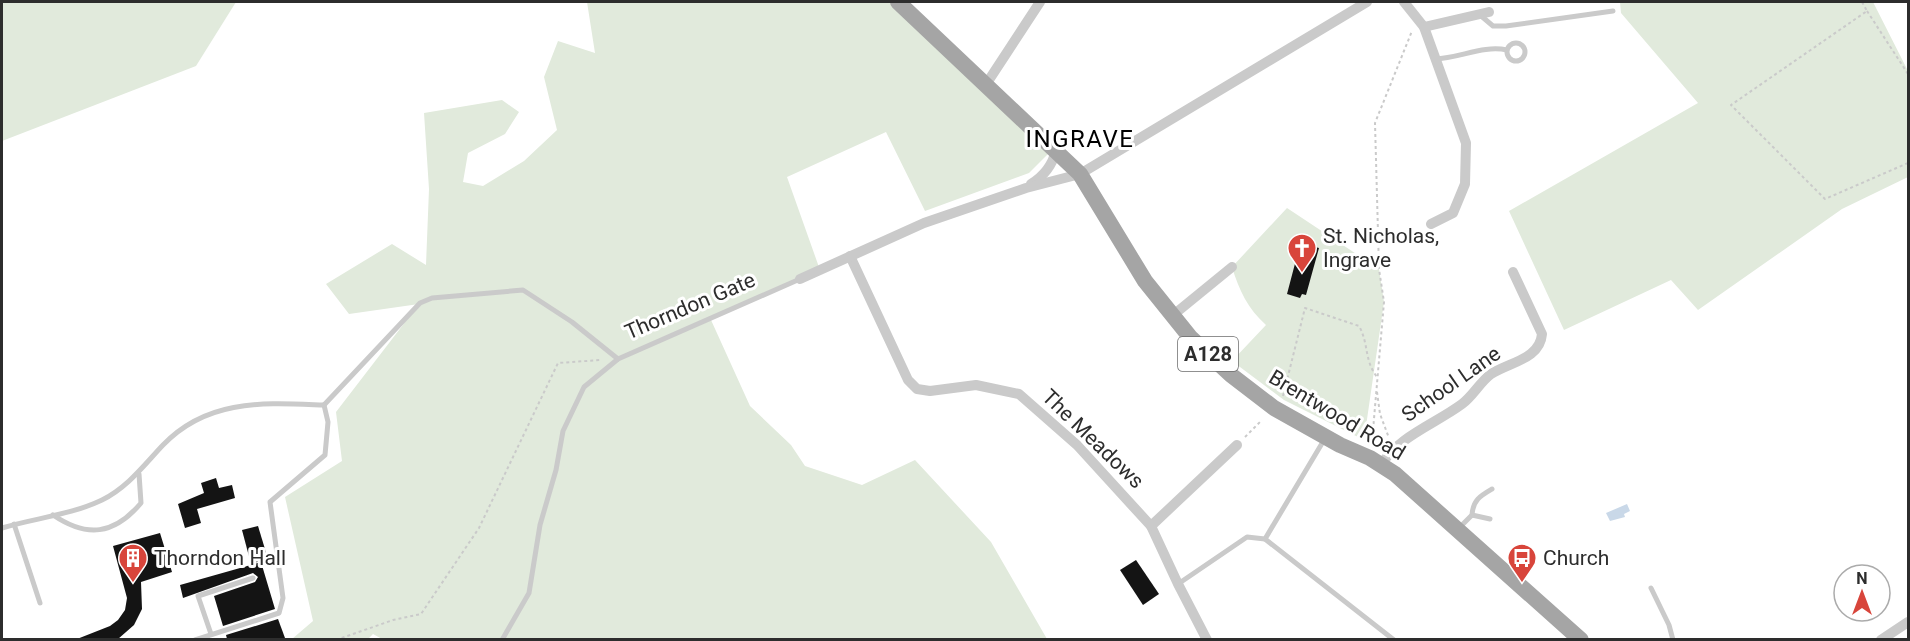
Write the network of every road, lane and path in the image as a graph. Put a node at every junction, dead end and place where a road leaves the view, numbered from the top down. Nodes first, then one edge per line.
1 (898, 2) edge
2 (1040, 2) edge
3 (1367, 2) edge
4 (1404, 2) edge
5 (1862, 2) edge
6 (1613, 11) dead end
7 (1867, 11) junction
8 (1484, 13) joint
9 (1424, 27) junction
10 (1507, 50) dead end
11 (1435, 59) junction
12 (1908, 74) edge
13 (985, 86) junction
14 (1056, 151) junction
15 (1908, 163) edge
16 (1080, 174) junction
17 (1026, 188) junction
18 (1431, 224) dead end
19 (850, 256) junction
20 (1232, 267) dead end
21 (1513, 272) dead end
22 (800, 279) joint
23 (1172, 316) junction
24 (618, 359) junction
25 (1377, 378) junction
26 (324, 405) junction
27 (1276, 409) junction
28 (1325, 437) junction
29 (1237, 446) joint
30 (1395, 447) junction
31 (1376, 461) junction
32 (138, 474) junction
33 (1492, 489) dead end
34 (1472, 514) junction
35 (53, 515) junction
36 (1491, 519) dead end
37 (14, 524) junction
38 (1151, 526) junction
39 (2, 528) edge
40 (1458, 529) junction
41 (1265, 539) junction
42 (253, 578) dead end
43 (1178, 584) junction
44 (1651, 588) dead end
45 (40, 603) dead end
46 (1908, 622) edge
47 (211, 634) junction
48 (195, 639) edge
49 (336, 639) edge
50 (502, 639) edge
51 (1207, 639) edge
52 (1394, 639) edge
53 (1581, 639) edge
54 (1672, 639) edge
55 (1881, 639) edge

1 - 13 main road, Brentwood Road / A128
2 - 13 street
3 - 16 street, Thorndon Gate
4 - 9 street
5 - 7 path
6 - 8 lane
7 - 12 path
7 - 15 path
8 - 9 street
9 - 11 street
9 - 25 path
10 - 11 lane
11 - 18 street
13 - 14 main road, Brentwood Road / A128
14 - 16 main road, Brentwood Road / A128
14 - 17 street
16 - 17 street, Thorndon Gate
16 - 23 main road, Brentwood Road / A128
17 - 19 street, Thorndon Gate
19 - 22 street, Thorndon Gate
19 - 38 street, The Meadows
20 - 23 street
21 - 30 street, School Lane
22 - 24 lane, Thorndon Gate
23 - 27 main road, Brentwood Road / A128
24 - 26 lane, Thorndon Gate
24 - 49 path
24 - 50 lane
25 - 27 path
25 - 30 path
25 - 31 path
26 - 32 lane
26 - 47 lane
27 - 28 main road, Brentwood Road / A128
27 - 29 path
28 - 31 main road, Brentwood Road / A128
28 - 41 lane
29 - 38 street
30 - 31 street, School Lane
31 - 40 main road, Brentwood Road / A128
32 - 35 lane
32 - 35 lane
33 - 34 lane
34 - 36 lane
34 - 40 lane
35 - 37 lane
37 - 39 lane
37 - 45 lane
38 - 43 street, The Meadows
40 - 53 main road, Brentwood Road / A128
41 - 43 lane
41 - 52 lane
42 - 47 lane
43 - 51 street, The Meadows
44 - 54 lane
46 - 55 street
47 - 48 lane

